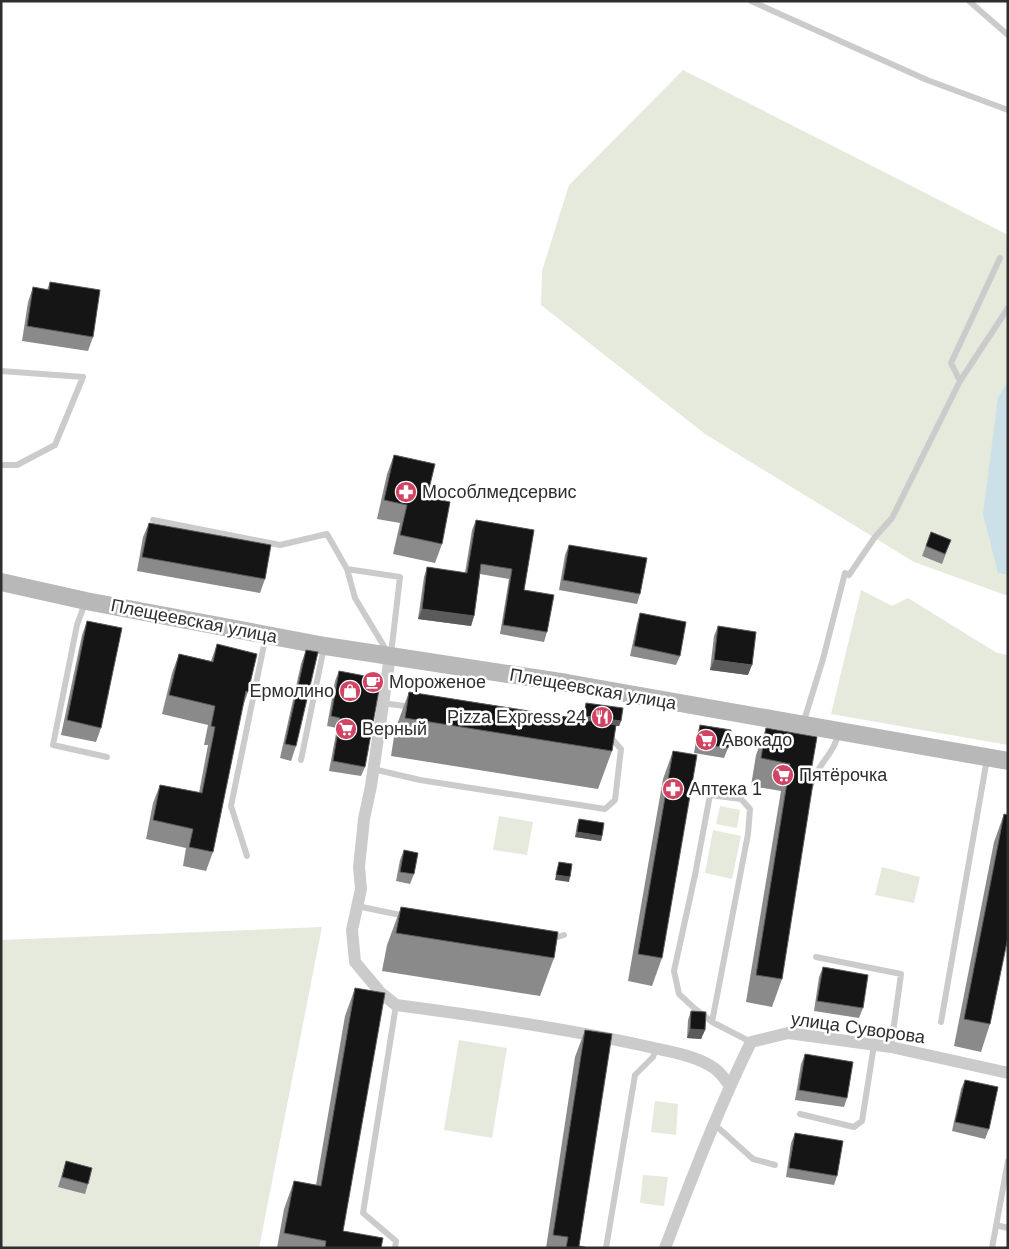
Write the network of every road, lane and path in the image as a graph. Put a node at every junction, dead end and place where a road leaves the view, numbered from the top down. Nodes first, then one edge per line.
1 (751, 1) edge
2 (969, 1) edge
3 (1008, 35) edge
4 (1008, 110) edge
5 (1000, 258) dead end
6 (1008, 308) edge
7 (1, 371) edge
8 (960, 381) junction
9 (1, 465) edge
10 (153, 520) dead end
11 (347, 570) junction
12 (1, 582) edge
13 (86, 601) junction
14 (266, 634) junction
15 (324, 646) junction
16 (390, 656) junction
17 (383, 703) junction
18 (421, 709) edge
19 (803, 725) junction
20 (838, 731) junction
21 (603, 738) edge
22 (107, 757) dead end
23 (987, 758) junction
24 (302, 760) dead end
25 (1008, 761) edge
26 (372, 769) junction
27 (810, 792) edge
28 (247, 856) dead end
29 (358, 906) junction
30 (412, 917) edge
31 (564, 935) dead end
32 (539, 938) edge
33 (816, 957) dead end
34 (396, 1005) junction
35 (712, 1022) junction
36 (940, 1022) dead end
37 (751, 1042) junction
38 (874, 1045) junction
39 (891, 1047) junction
40 (656, 1049) junction
41 (1008, 1073) edge
42 (729, 1085) junction
43 (800, 1114) dead end
44 (713, 1124) junction
45 (1008, 1161) edge
46 (775, 1165) dead end
47 (996, 1225) junction
48 (1008, 1228) edge
49 (395, 1248) edge
50 (606, 1248) edge
51 (665, 1248) edge
52 (992, 1248) edge

1 - 4 lane
2 - 3 lane
5 - 8 lane
6 - 8 lane
7 - 9 lane
8 - 19 lane
10 - 11 lane
11 - 16 lane
11 - 16 lane
12 - 13 street, Плещеевская улица
13 - 14 street, Плещеевская улица
13 - 22 lane
14 - 15 street, Плещеевская улица
14 - 28 lane
15 - 16 street, Плещеевская улица
15 - 24 lane
16 - 17 street
16 - 19 street, Плещеевская улица
17 - 18 lane
17 - 26 street
19 - 20 street, Плещеевская улица
20 - 23 street, Плещеевская улица
20 - 27 lane
21 - 26 lane
23 - 25 street, Плещеевская улица
23 - 36 lane
26 - 29 street
29 - 30 lane
29 - 34 street
31 - 32 lane
33 - 39 lane
34 - 40 street
34 - 49 lane
35 - 35 lane
35 - 37 lane
37 - 38 street, улица Суворова
37 - 42 street
38 - 39 street, улица Суворова
38 - 43 lane
39 - 41 street, улица Суворова
40 - 42 street
40 - 50 lane
42 - 44 street
44 - 46 lane
44 - 51 street
45 - 47 lane
47 - 48 lane
47 - 52 lane

